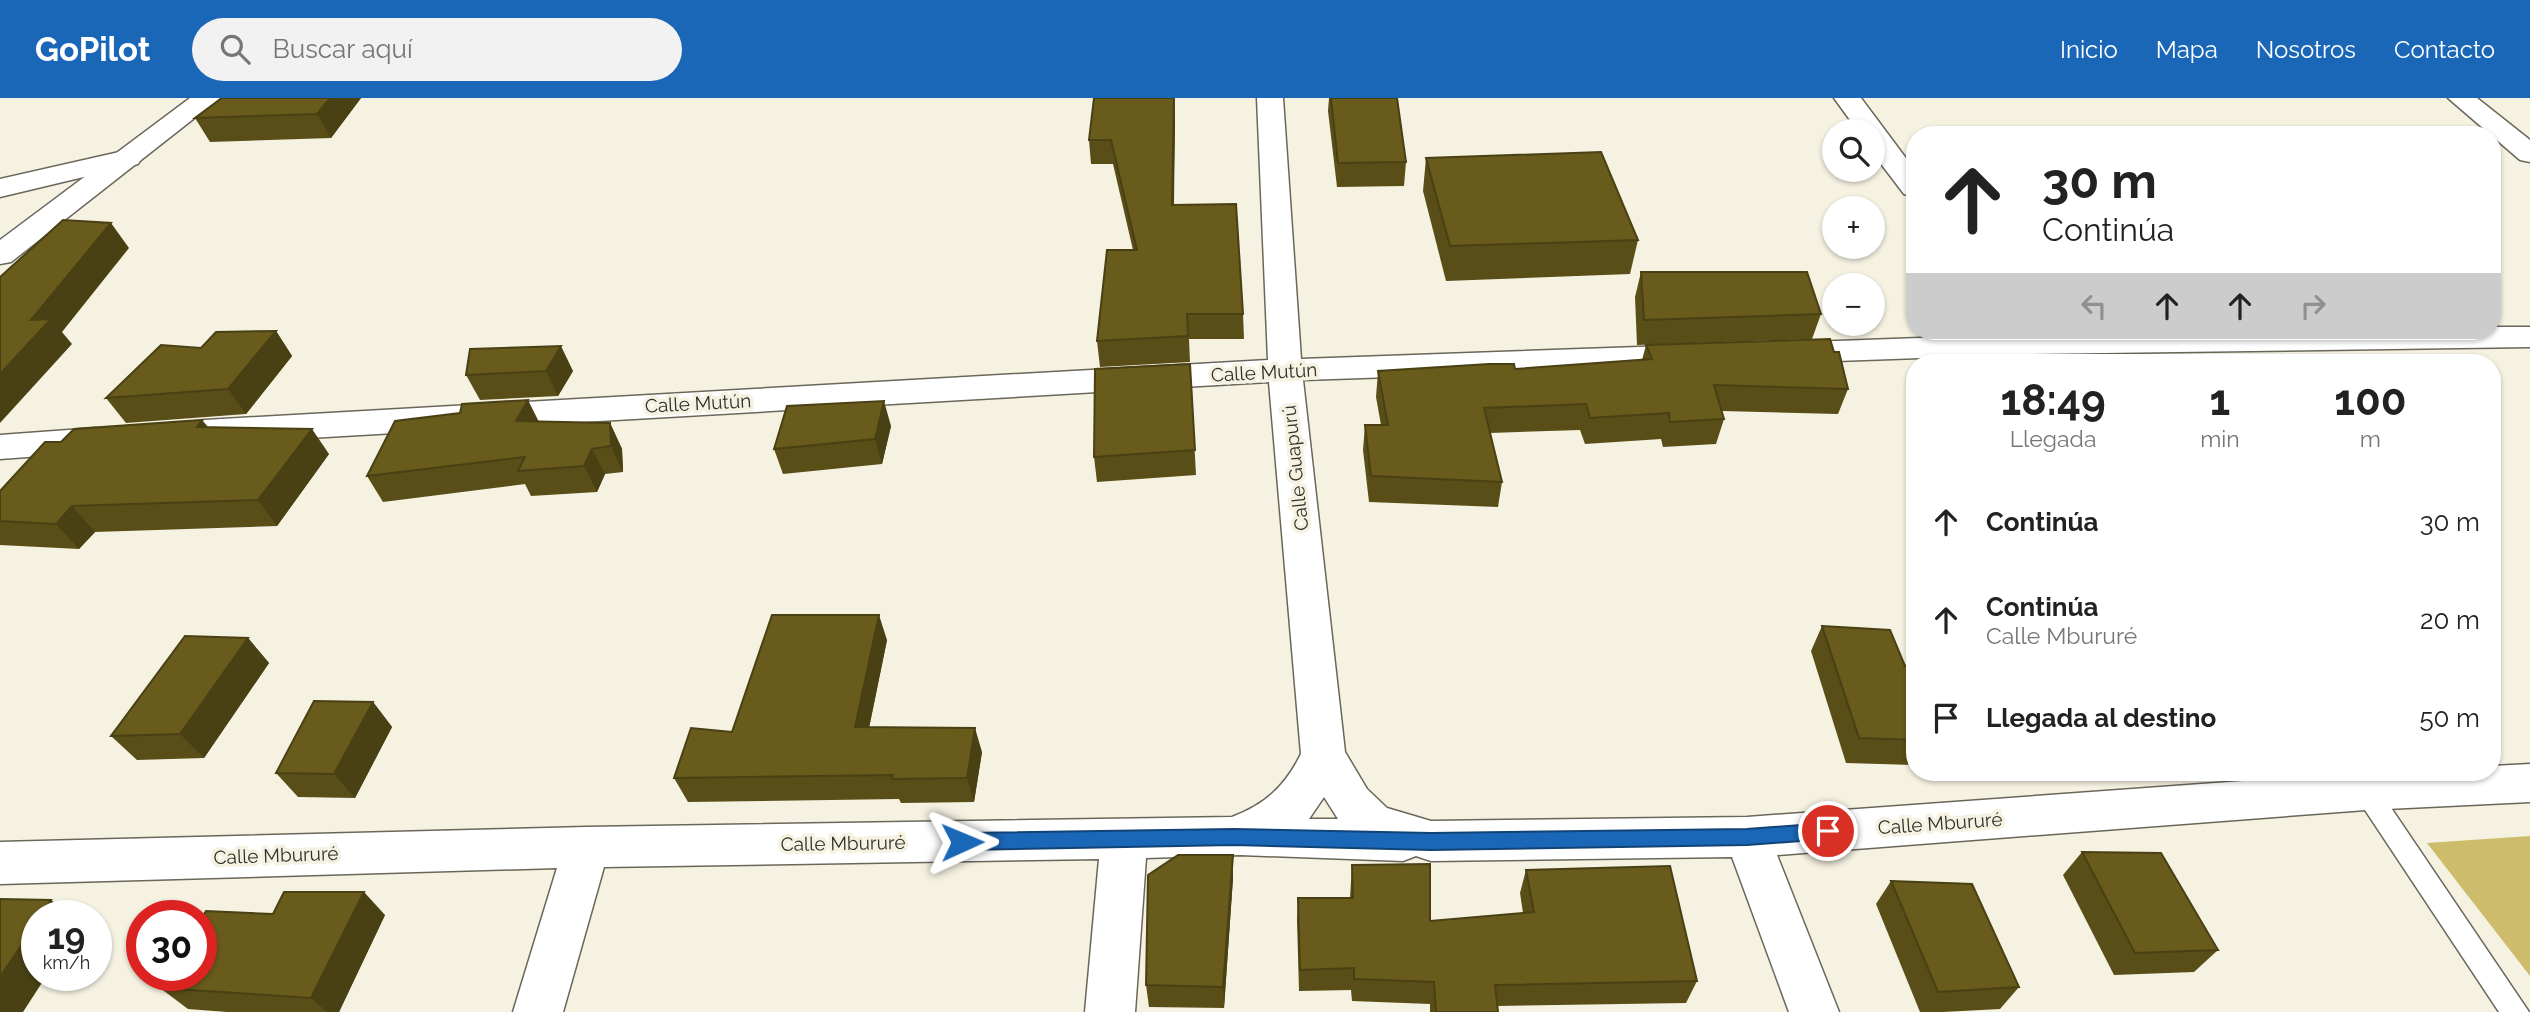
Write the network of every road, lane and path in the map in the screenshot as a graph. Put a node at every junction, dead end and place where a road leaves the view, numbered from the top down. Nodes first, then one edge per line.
1 (206, 98) edge
2 (1270, 98) edge
3 (1847, 98) edge
4 (2461, 98) edge
5 (1862, 119) edge
6 (2496, 126) edge
7 (2501, 130) edge
8 (1885, 149) edge
9 (2530, 154) edge
10 (128, 158) junction
11 (1906, 177) edge
12 (0, 188) edge
13 (0, 255) edge
14 (2530, 337) edge
15 (2501, 338) edge
16 (2364, 340) edge
17 (2032, 346) edge
18 (1285, 370) junction
19 (178, 434) edge
20 (123, 438) edge
21 (0, 447) edge
22 (1323, 754) junction
23 (2358, 781) edge
24 (2530, 783) edge
25 (1234, 837) junction
26 (1747, 837) junction
27 (1124, 839) junction
28 (1431, 841) junction
29 (586, 846) junction
30 (0, 863) edge
31 (538, 1012) edge
32 (1110, 1012) edge
33 (1814, 1012) edge
34 (2515, 1012) edge

1 - 10 main road
2 - 18 main road, Calle Guapurú
3 - 5 main road
4 - 6 main road
7 - 9 main road
8 - 11 main road
10 - 12 main road
10 - 13 main road
14 - 15 main road, Calle Mutún
16 - 17 main road, Calle Mutún
17 - 18 main road, Calle Mutún
18 - 19 main road, Calle Mutún
18 - 22 main road, Calle Guapurú
20 - 21 main road
22 - 25 main road, Calle Mbururé
22 - 28 main road, Calle Mbururé
23 - 24 main road, Calle Mbururé
23 - 26 main road, Calle Mbururé
23 - 34 lane
25 - 27 main road, Calle Mbururé
25 - 28 main road
26 - 28 main road, Calle Mbururé
26 - 33 main road
27 - 29 main road, Calle Mbururé
27 - 32 main road
29 - 30 main road, Calle Mbururé
29 - 31 main road

